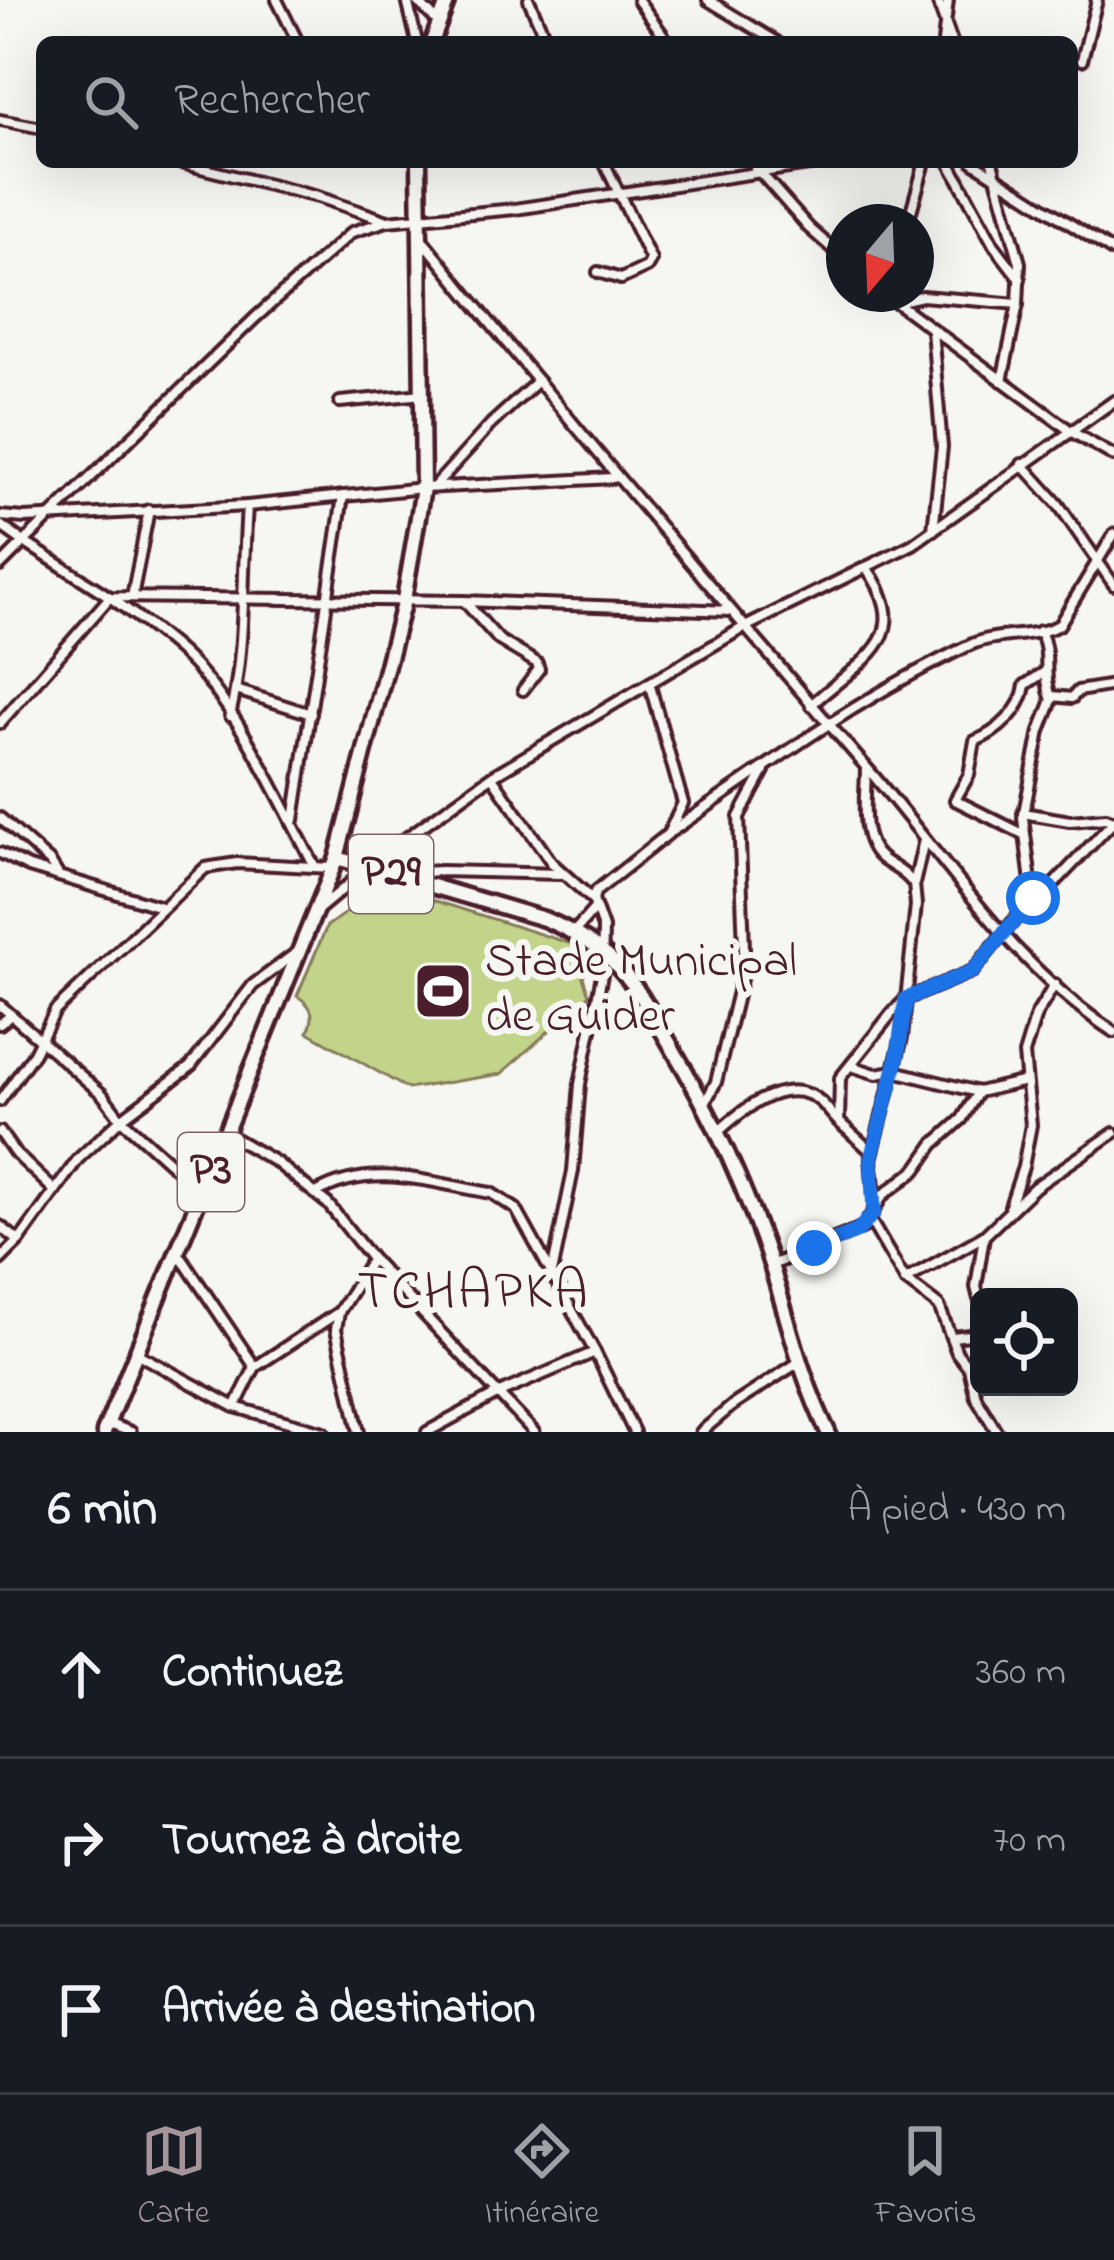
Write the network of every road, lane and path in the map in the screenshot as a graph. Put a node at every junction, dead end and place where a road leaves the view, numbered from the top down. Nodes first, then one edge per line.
1 (277, 0) edge
2 (411, 0) edge
3 (448, 0) edge
4 (529, 0) edge
5 (638, 0) edge
6 (708, 0) edge
7 (938, 0) edge
8 (947, 0) edge
9 (1097, 0) edge
10 (945, 22) junction
11 (439, 23) junction
12 (295, 36) edge
13 (416, 36) edge
14 (434, 36) edge
15 (544, 36) edge
16 (664, 36) edge
17 (767, 36) edge
18 (944, 36) edge
19 (950, 36) edge
20 (1082, 60) dead end
21 (0, 120) edge
22 (36, 127) edge
23 (201, 168) edge
24 (418, 168) edge
25 (607, 168) edge
26 (755, 168) edge
27 (786, 168) edge
28 (923, 168) edge
29 (952, 168) edge
30 (982, 168) edge
31 (993, 168) edge
32 (757, 172) junction
33 (995, 176) junction
34 (620, 193) junction
35 (913, 204) edge
36 (421, 217) junction
37 (387, 221) junction
38 (422, 238) junction
39 (826, 241) edge
40 (1114, 252) edge
41 (598, 272) dead end
42 (1021, 281) junction
43 (934, 297) edge
44 (1018, 304) junction
45 (909, 312) edge
46 (932, 329) junction
47 (538, 381) junction
48 (1002, 381) junction
49 (424, 394) junction
50 (1114, 401) edge
51 (340, 402) dead end
52 (1072, 432) junction
53 (1114, 456) edge
54 (1022, 464) junction
55 (615, 478) junction
56 (429, 488) junction
57 (343, 496) junction
58 (247, 506) junction
59 (149, 510) junction
60 (54, 516) junction
61 (0, 520) edge
62 (932, 532) junction
63 (1114, 534) edge
64 (24, 542) junction
65 (1099, 564) junction
66 (0, 566) edge
67 (866, 568) junction
68 (1114, 585) edge
69 (110, 597) junction
70 (132, 597) junction
71 (240, 598) junction
72 (330, 598) junction
73 (404, 600) junction
74 (464, 601) junction
75 (732, 611) junction
76 (746, 627) junction
77 (1040, 631) junction
78 (1042, 673) junction
79 (1114, 685) edge
80 (650, 686) junction
81 (236, 690) junction
82 (524, 690) dead end
83 (1052, 696) junction
84 (811, 705) junction
85 (310, 713) junction
86 (230, 716) junction
87 (2, 719) edge
88 (827, 723) junction
89 (768, 764) junction
90 (866, 767) junction
91 (492, 776) junction
92 (1023, 813) junction
93 (0, 818) edge
94 (1114, 821) edge
95 (293, 826) junction
96 (668, 834) junction
97 (1023, 834) junction
98 (924, 838) junction
99 (0, 853) edge
100 (335, 863) junction
101 (314, 865) junction
102 (370, 868) junction
103 (57, 874) junction
104 (562, 874) junction
105 (409, 879) junction
106 (914, 884) junction
107 (1033, 898) junction
108 (594, 904) junction
109 (161, 907) junction
110 (316, 912) junction
111 (574, 932) junction
112 (1005, 933) junction
113 (304, 948) junction
114 (604, 951) junction
115 (1055, 984) junction
116 (906, 999) junction
117 (0, 1005) edge
118 (11, 1015) junction
119 (0, 1024) edge
120 (1114, 1032) edge
121 (41, 1039) junction
122 (851, 1066) junction
123 (894, 1071) junction
124 (1026, 1081) junction
125 (978, 1092) junction
126 (0, 1101) edge
127 (704, 1103) junction
128 (121, 1119) junction
129 (839, 1122) junction
130 (719, 1131) junction
131 (0, 1132) edge
132 (1114, 1133) edge
133 (227, 1134) junction
134 (872, 1152) junction
135 (55, 1192) junction
136 (202, 1192) junction
137 (316, 1193) junction
138 (876, 1205) junction
139 (1009, 1209) junction
140 (870, 1220) junction
141 (0, 1226) edge
142 (984, 1236) junction
143 (19, 1241) junction
144 (178, 1252) junction
145 (372, 1259) junction
146 (0, 1261) edge
147 (771, 1265) junction
148 (551, 1278) junction
149 (905, 1280) junction
150 (976, 1288) edge
151 (339, 1312) junction
152 (970, 1335) edge
153 (952, 1337) junction
154 (595, 1352) junction
155 (136, 1353) junction
156 (799, 1362) junction
157 (255, 1367) junction
158 (496, 1394) junction
159 (235, 1407) junction
160 (269, 1419) junction
161 (105, 1428) edge
162 (825, 1428) edge
163 (131, 1432) edge
164 (262, 1432) edge
165 (324, 1432) edge
166 (359, 1432) edge
167 (427, 1432) edge
168 (534, 1432) edge
169 (634, 1432) edge
170 (701, 1432) edge
171 (997, 1432) edge

1 - 12 street
2 - 11 street
2 - 13 street
3 - 11 main road
4 - 15 street
5 - 16 street
6 - 17 street
7 - 10 street
8 - 10 street
9 - 20 street
10 - 18 street
10 - 19 street
11 - 14 main road
21 - 22 street
23 - 37 street
24 - 36 main road, P29
25 - 34 street
26 - 32 street
27 - 32 street
28 - 35 street
29 - 42 street
30 - 33 street
31 - 33 street
32 - 34 street
32 - 39 street
33 - 40 street
33 - 42 street
34 - 36 street
34 - 41 street
36 - 37 street
36 - 38 main road, P29
37 - 60 street
38 - 47 street
38 - 49 main road, P29
42 - 44 street
43 - 44 street
44 - 48 street
45 - 46 street
46 - 48 street
46 - 62 street
47 - 55 street
47 - 56 street
48 - 52 street
49 - 51 street
49 - 56 main road, P29
50 - 52 street
52 - 53 street
52 - 54 street
54 - 62 street
54 - 65 street
55 - 56 street
55 - 75 street
56 - 57 street
56 - 73 main road, P29
57 - 58 street
57 - 72 street
58 - 59 street
58 - 71 street
59 - 60 street
59 - 70 street
60 - 61 street
60 - 64 street
61 - 64 street
62 - 67 street
63 - 65 street
64 - 66 street
64 - 69 street
65 - 68 street
65 - 77 street
67 - 76 street
67 - 84 street
69 - 70 street
69 - 86 street
69 - 87 street
70 - 71 street
71 - 72 street
71 - 81 street
72 - 73 street
72 - 85 street
73 - 74 street
73 - 100 main road, P29
74 - 75 street
74 - 82 street
75 - 76 street
76 - 80 street
76 - 84 street
77 - 78 street
77 - 88 street
78 - 83 street
78 - 97 street
79 - 83 street
80 - 91 street
80 - 96 street
81 - 85 street
81 - 86 street
83 - 92 street
84 - 88 street
85 - 95 street
86 - 95 street
88 - 89 street
88 - 90 street
89 - 96 street
89 - 127 street
90 - 98 street
90 - 106 street
91 - 102 street
91 - 104 street
92 - 94 street
92 - 97 street
93 - 103 street
94 - 107 street
95 - 101 street
96 - 108 street
97 - 107 street
98 - 106 street
98 - 112 street
99 - 103 street
100 - 101 street
100 - 102 main road, P29
100 - 110 main road, P3
101 - 109 street
102 - 105 main road, P29
102 - 110 street
103 - 109 street
104 - 105 street
104 - 108 street
105 - 111 main road, P29
106 - 116 street
107 - 112 street
108 - 111 street
108 - 114 street
109 - 121 street
110 - 113 main road, P3
111 - 114 main road, P29
112 - 115 street
112 - 116 street
113 - 128 street
113 - 133 main road, P3
114 - 127 main road, P29
114 - 148 street
115 - 120 street
115 - 124 street
116 - 122 street
116 - 123 street
117 - 118 street
118 - 119 street
118 - 121 street
121 - 126 street
121 - 128 street
122 - 123 street
122 - 129 street
123 - 125 street
123 - 134 street
124 - 125 street
124 - 139 street
125 - 138 street
127 - 130 main road, P29
128 - 135 street
128 - 136 street
129 - 130 street
129 - 134 street
130 - 147 main road, P29
131 - 135 street
132 - 139 street
133 - 136 main road, P3
133 - 137 street
134 - 138 street
135 - 143 street
136 - 144 main road, P3
137 - 145 street
137 - 148 street
138 - 140 street
139 - 142 street
140 - 147 street
140 - 149 street
141 - 143 street
142 - 149 street
142 - 150 street
143 - 146 street
144 - 155 main road, P3
144 - 157 street
145 - 151 street
145 - 158 street
147 - 156 main road, P29
148 - 154 street
149 - 153 street
151 - 157 street
151 - 166 street
152 - 153 street
153 - 171 street
154 - 158 street
154 - 169 street
155 - 159 street
155 - 161 main road, P3
156 - 162 main road, P29
156 - 170 street
157 - 159 street
158 - 167 street
158 - 168 street
159 - 160 street
160 - 164 street
160 - 165 street
161 - 163 street

